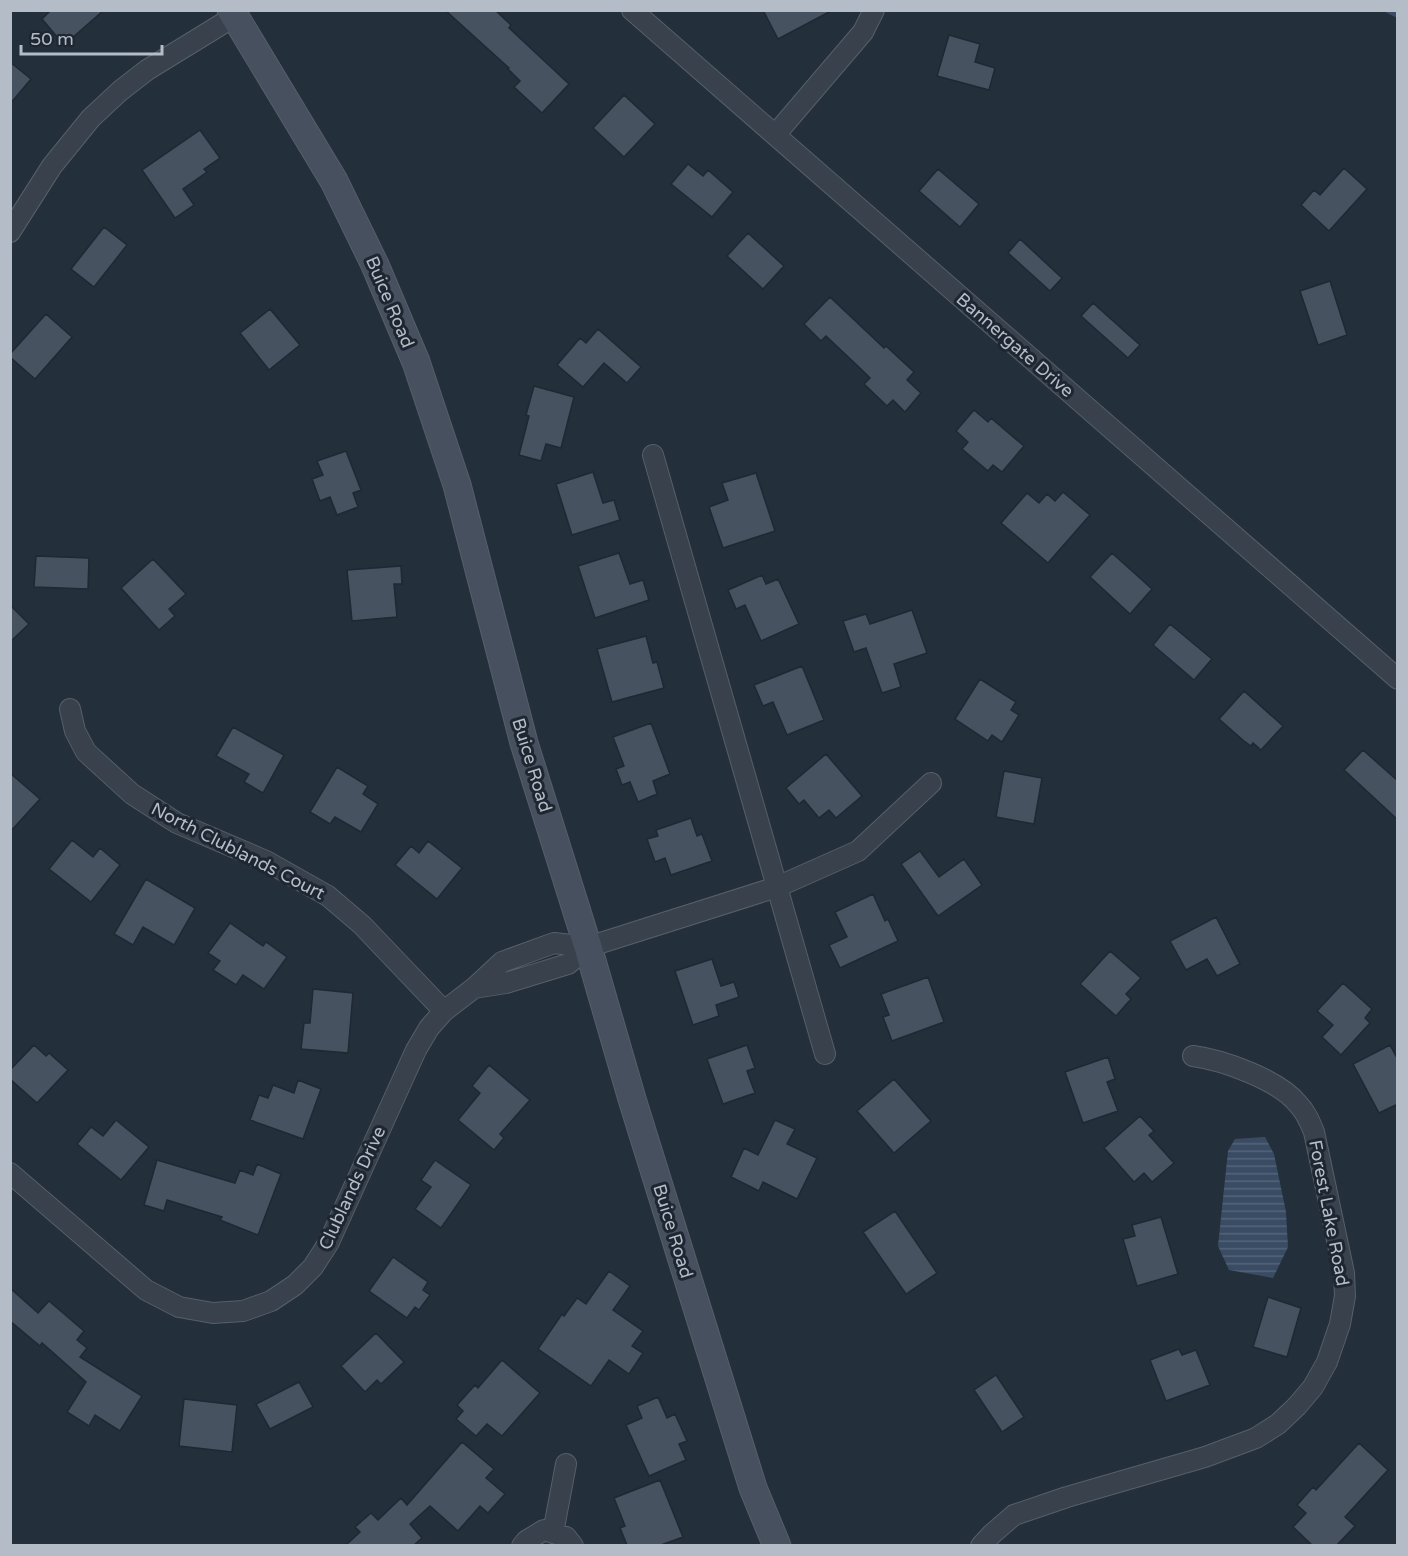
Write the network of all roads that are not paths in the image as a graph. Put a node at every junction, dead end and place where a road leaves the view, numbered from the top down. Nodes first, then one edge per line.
1 (632, 10) edge
2 (874, 10) edge
3 (233, 13) edge
4 (775, 135) junction
5 (10, 232) edge
6 (653, 455) dead end
7 (1398, 679) edge
8 (70, 709) dead end
9 (931, 783) dead end
10 (777, 887) junction
11 (588, 947) junction
12 (444, 1011) junction
13 (825, 1054) dead end
14 (1193, 1056) dead end
15 (10, 1173) edge
16 (566, 1464) dead end
17 (553, 1533) junction
18 (522, 1545) edge
19 (573, 1545) edge
20 (777, 1545) edge
21 (981, 1545) edge

1 - 4 street, Bannergate Drive
2 - 4 street
3 - 5 street
3 - 11 street, Buice Road
4 - 7 street, Bannergate Drive
6 - 10 street
8 - 12 street, North Clublands Court
9 - 10 street, Clublands Drive
10 - 11 street, Clublands Drive
10 - 13 street
11 - 12 street, Clublands Drive
11 - 20 street, Buice Road
12 - 15 street, Clublands Drive
14 - 21 street, Forest Lake Road
16 - 17 street
17 - 18 street
17 - 19 street

